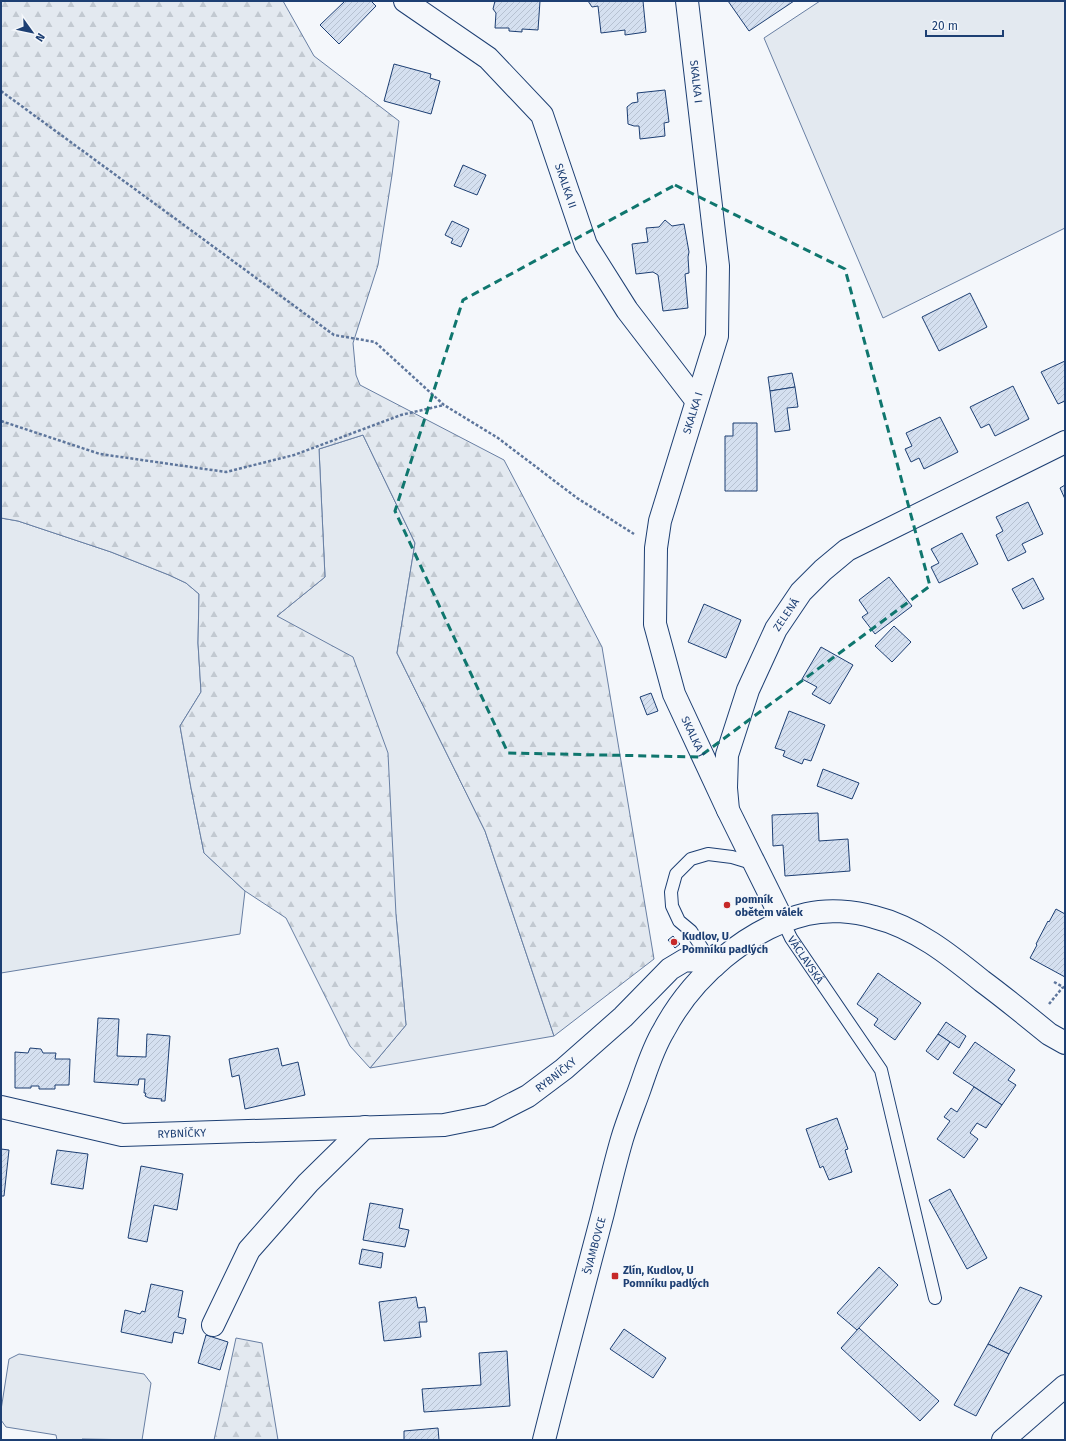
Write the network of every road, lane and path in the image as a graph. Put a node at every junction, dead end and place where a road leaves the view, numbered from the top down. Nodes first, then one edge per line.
1 (406, 1) edge
2 (687, 1) edge
3 (1, 91) edge
4 (696, 400) junction
5 (444, 405) junction
6 (1, 421) edge
7 (1065, 442) edge
8 (656, 548) junction
9 (728, 810) junction
10 (756, 864) junction
11 (783, 921) junction
12 (714, 966) junction
13 (1054, 982) dead end
14 (1065, 988) edge
15 (1065, 1043) edge
16 (1, 1107) edge
17 (365, 1127) junction
18 (936, 1298) dead end
19 (213, 1325) dead end
20 (1065, 1386) edge
21 (544, 1440) edge
22 (1003, 1440) edge

1 - 4 street, SKALKA II
2 - 4 street, SKALKA I
3 - 5 path
4 - 8 street, SKALKA I
5 - 6 path
5 - 8 path
7 - 9 street, ZELENÁ
8 - 9 street, SKALKA I
9 - 10 street, ZELENÁ
10 - 11 street, ZELENÁ
10 - 12 lane
11 - 12 street, ŠVAMBOVCE
11 - 15 street, VÁCLAVSKÁ
11 - 18 lane, VÁCLAVSKÁ
12 - 17 street, RYBNÍČKY
12 - 21 street, ŠVAMBOVCE
13 - 14 path
16 - 17 street, RYBNÍČKY
17 - 19 street
20 - 22 street

